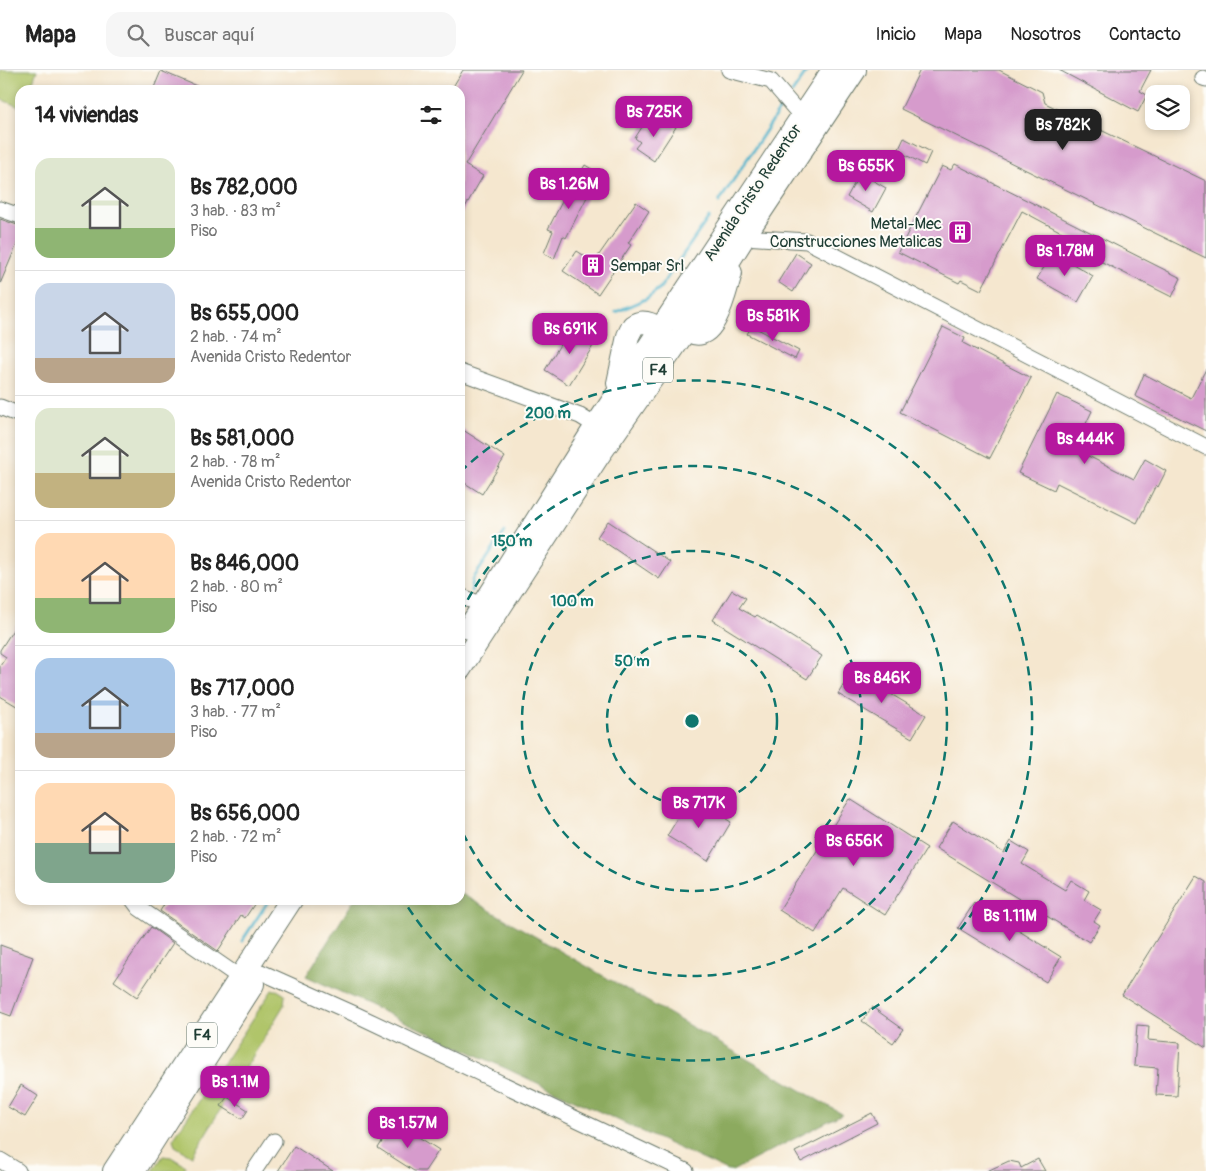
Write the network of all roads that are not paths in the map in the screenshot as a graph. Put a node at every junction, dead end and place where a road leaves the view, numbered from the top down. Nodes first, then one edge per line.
1 (729, 70) edge
2 (833, 70) edge
3 (855, 70) edge
4 (802, 117) junction
5 (0, 209) edge
6 (15, 214) edge
7 (738, 236) junction
8 (685, 328) junction
9 (660, 329) junction
10 (465, 374) edge
11 (0, 407) edge
12 (15, 413) edge
13 (596, 426) junction
14 (1206, 447) edge
15 (597, 458) junction
16 (465, 598) edge
17 (482, 605) junction
18 (465, 633) edge
19 (465, 662) edge
20 (136, 905) edge
21 (288, 905) edge
22 (304, 905) edge
23 (250, 974) junction
24 (274, 1141) dead end
25 (0, 1160) edge
26 (18, 1171) edge
27 (114, 1171) edge
28 (134, 1171) edge
29 (254, 1171) edge
30 (686, 1171) edge

1 - 4 street
2 - 4 highway, Avenida Cristo Redentor
3 - 7 highway, Avenida Cristo Redentor
4 - 7 highway, Avenida Cristo Redentor
5 - 6 street
7 - 8 highway
7 - 8 highway
7 - 9 highway, Avenida Cristo Redentor
7 - 14 street
8 - 15 highway, F4
9 - 13 highway
9 - 15 highway
10 - 13 street
11 - 12 street
13 - 17 highway
15 - 19 highway, F4
16 - 17 street
17 - 18 highway
20 - 23 street
21 - 23 highway, F4
22 - 23 highway, F4
23 - 27 highway, F4
23 - 28 highway, F4
23 - 30 street
24 - 29 street
25 - 26 street

